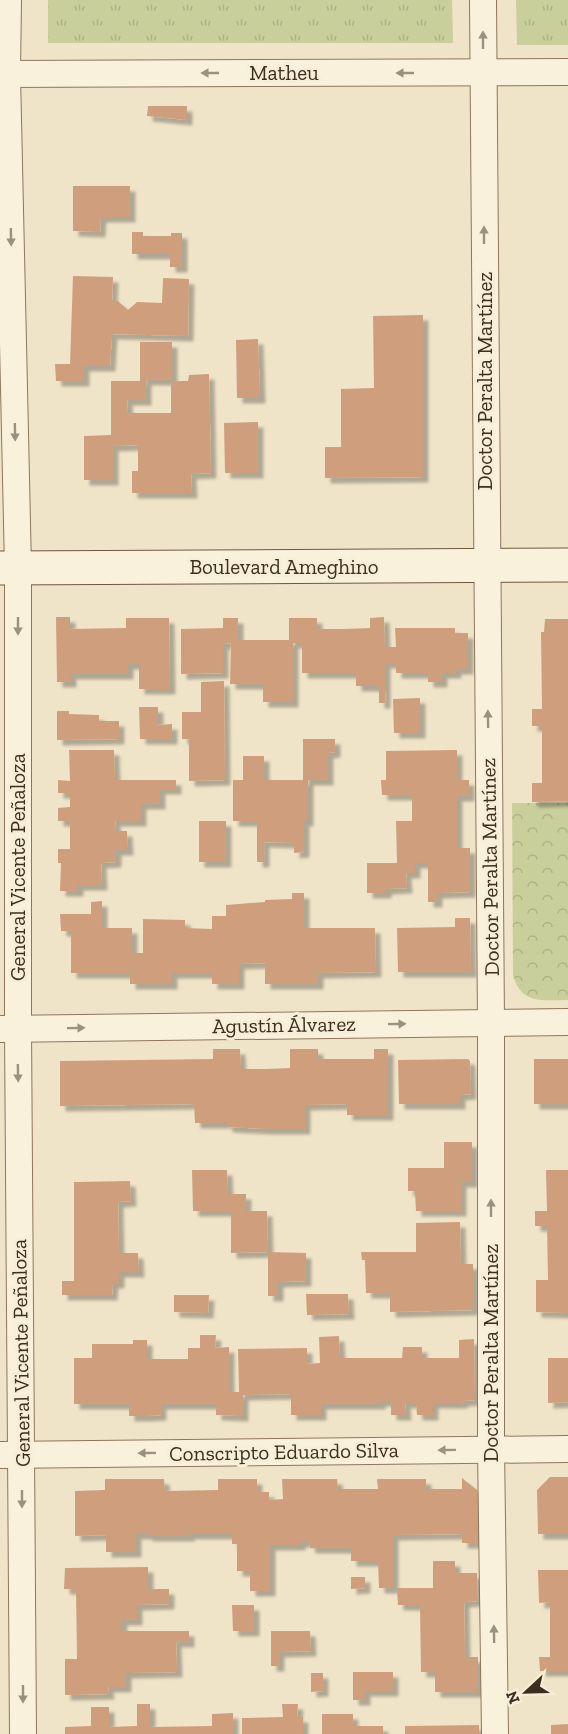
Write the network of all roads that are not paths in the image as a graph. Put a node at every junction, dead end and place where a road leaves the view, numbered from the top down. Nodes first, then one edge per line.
1 (8, 0) edge
2 (483, 0) edge
3 (568, 72) edge
4 (483, 73) junction
5 (4, 74) edge
6 (487, 566) junction
7 (568, 566) edge
8 (9, 568) edge
9 (568, 1022) edge
10 (491, 1023) junction
11 (9, 1029) edge
12 (491, 1449) junction
13 (568, 1449) edge
14 (11, 1455) edge
15 (23, 1734) edge
16 (495, 1734) edge

1 - 5 street, General Vicente Peñaloza
4 -> 2 street, Doctor Peralta Martínez
3 - 4 street, Matheu
4 -> 5 street, Matheu
6 -> 4 street, Doctor Peralta Martínez
5 -> 8 street, General Vicente Peñaloza
6 - 7 main road, Boulevard Ameghino
6 - 8 main road, Boulevard Ameghino
10 -> 6 street, Doctor Peralta Martínez
8 -> 11 street, General Vicente Peñaloza
9 - 10 street, Agustín Álvarez
11 -> 10 street, Agustín Álvarez
12 -> 10 street, Doctor Peralta Martínez
11 -> 14 street, General Vicente Peñaloza
12 - 13 street, Conscripto Eduardo Silva
12 -> 14 street, Conscripto Eduardo Silva
16 -> 12 street, Doctor Peralta Martínez
14 -> 15 street, General Vicente Peñaloza

